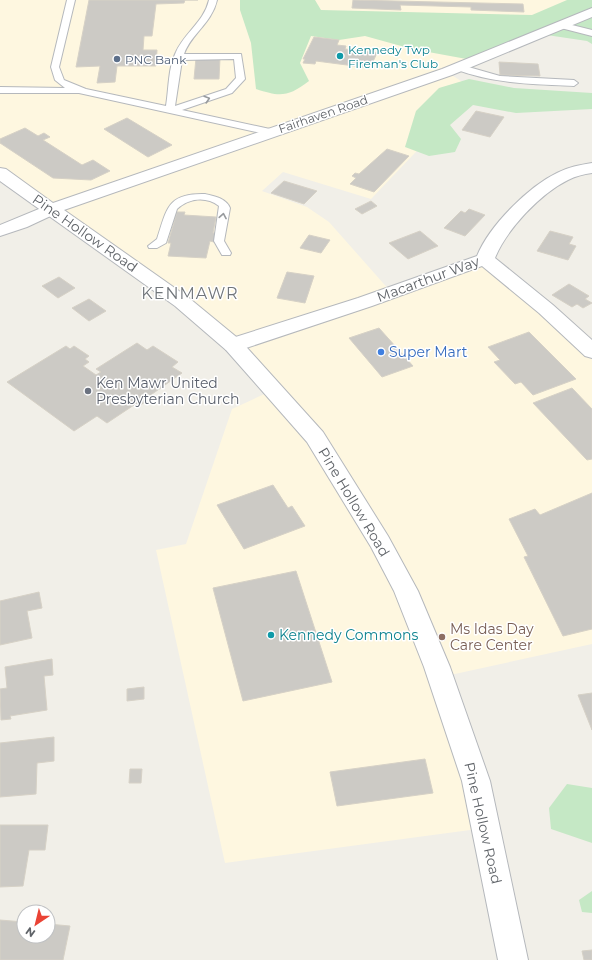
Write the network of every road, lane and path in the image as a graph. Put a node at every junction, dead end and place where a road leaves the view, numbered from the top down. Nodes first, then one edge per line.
1 (71, 0) edge
2 (213, 0) edge
3 (592, 12) edge
4 (560, 25) junction
5 (592, 33) edge
6 (178, 57) junction
7 (458, 68) junction
8 (574, 83) dead end
9 (0, 90) edge
10 (84, 91) junction
11 (170, 111) junction
12 (270, 132) junction
13 (592, 168) edge
14 (0, 173) edge
15 (51, 209) junction
16 (0, 231) edge
17 (153, 246) dead end
18 (226, 253) dead end
19 (485, 259) junction
20 (233, 345) junction
21 (592, 351) edge
22 (512, 960) edge

1 - 10 lane
2 - 6 lane
3 - 4 street, Fairhaven Road
4 - 5 lane
4 - 7 street, Fairhaven Road
6 - 11 lane
11 -> 6 lane
7 - 8 lane
7 - 12 street, Fairhaven Road
9 - 10 lane
10 - 11 lane
11 - 12 lane
12 - 15 street, Fairhaven Road
13 - 19 street, Macarthur Way
14 - 15 street, Pine Hollow Road
15 - 16 street, Fairhaven Road
15 - 20 street, Pine Hollow Road
18 -> 17 lane
19 - 20 street, Macarthur Way
19 - 21 street
20 - 22 street, Pine Hollow Road

